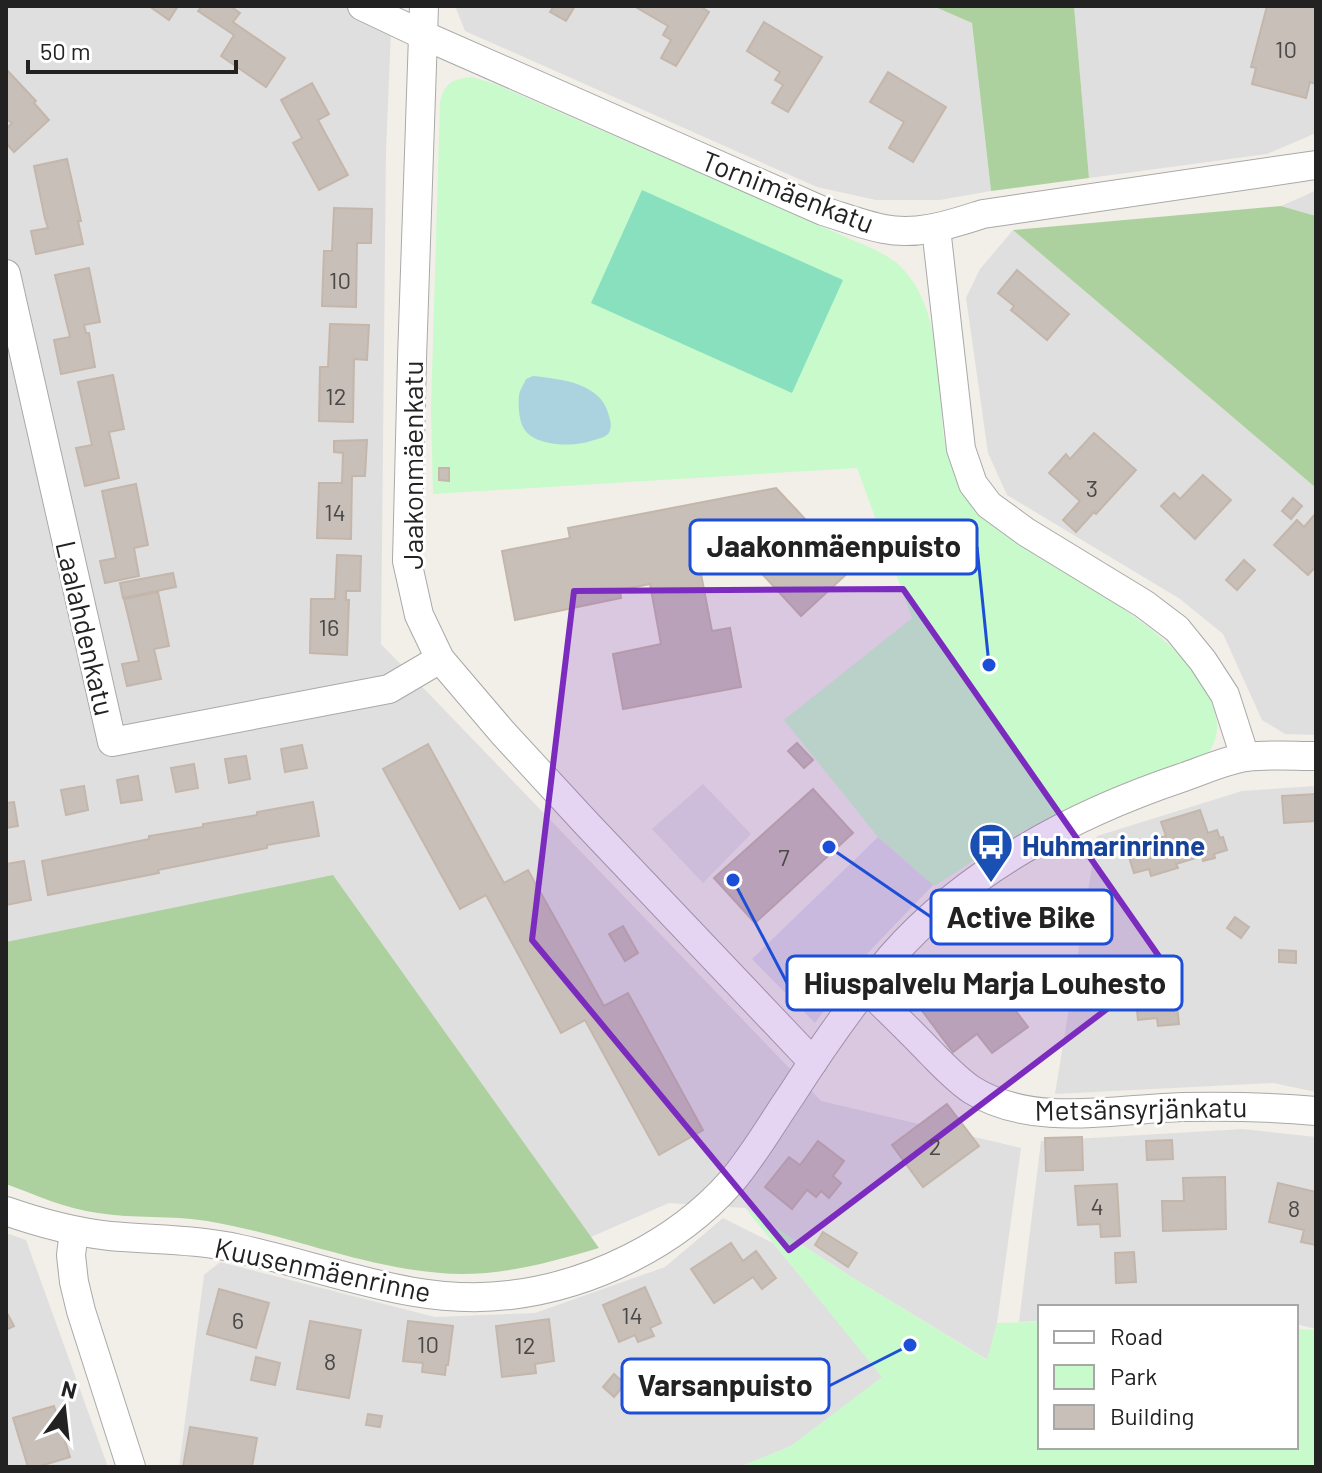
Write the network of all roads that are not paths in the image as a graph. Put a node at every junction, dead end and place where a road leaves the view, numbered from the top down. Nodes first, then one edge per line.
1 (362, 6) edge
2 (424, 6) edge
3 (423, 35) junction
4 (1316, 165) edge
5 (936, 228) junction
6 (6, 274) edge
7 (440, 659) junction
8 (1316, 756) edge
9 (1245, 757) junction
10 (866, 988) junction
11 (813, 1062) junction
12 (1316, 1111) edge
13 (6, 1211) edge
14 (74, 1231) junction
15 (131, 1467) edge

1 - 3 street, Tornimäenkatu
2 - 3 street, Jaakonmäenkatu
3 - 5 street, Tornimäenkatu
3 - 7 street, Jaakonmäenkatu
4 - 5 street, Tornimäenkatu
5 - 9 street
6 - 7 street, Laalahdenkatu
7 - 11 street, Jaakonmäenkatu
8 - 9 street, Kuusenmäenrinne
9 - 10 street, Kuusenmäenrinne
10 - 11 street, Kuusenmäenrinne
10 - 12 street, Metsänsyrjänkatu
11 - 14 street, Kuusenmäenrinne
13 - 14 street, Kuusenmäenrinne
14 - 15 street

